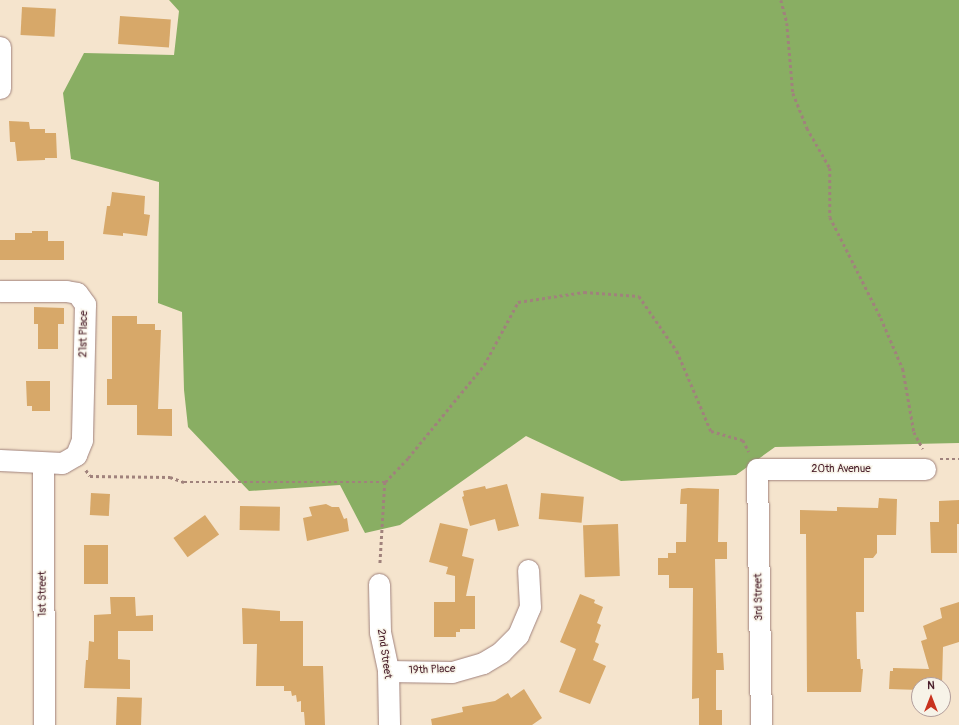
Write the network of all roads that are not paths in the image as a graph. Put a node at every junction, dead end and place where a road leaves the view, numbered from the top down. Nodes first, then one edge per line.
1 (0, 48) edge
2 (0, 88) edge
3 (0, 291) edge
4 (0, 460) edge
5 (925, 460) road end
6 (43, 464) junction
7 (757, 469) joint
8 (528, 570) dead end
9 (379, 584) road end
10 (388, 671) junction
11 (44, 725) edge
12 (389, 725) edge
13 (761, 725) edge

1 - 2 street
3 - 6 street, 21st Place
4 - 6 street
5 - 7 street, 20th Avenue
6 - 11 street, 1st Street
7 - 13 street, 3rd Street
8 - 10 street, 19th Place
9 - 10 street, 2nd Street
10 - 12 street, 2nd Street

